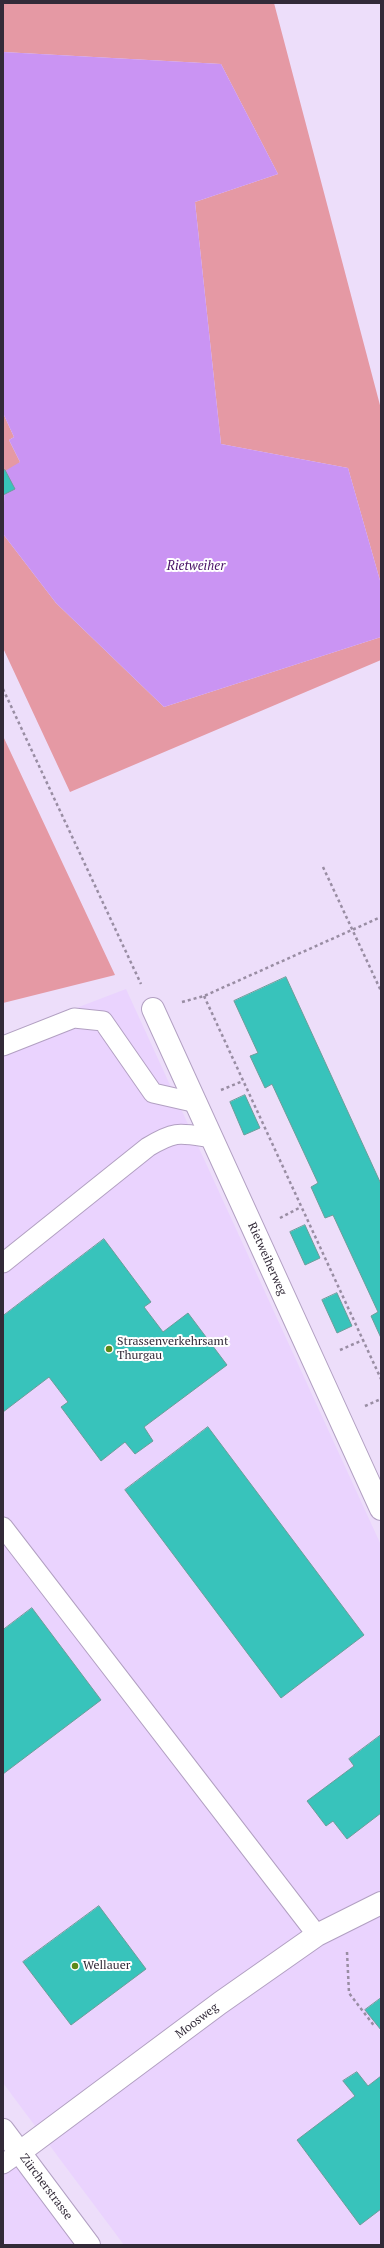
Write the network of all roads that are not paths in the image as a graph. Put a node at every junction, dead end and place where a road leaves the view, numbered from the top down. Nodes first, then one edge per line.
1 (153, 1009) road end
2 (3, 1046) edge
3 (197, 1103) junction
4 (212, 1138) junction
5 (3, 1263) edge
6 (381, 1509) edge
7 (3, 1527) edge
8 (381, 1903) edge
9 (317, 1935) junction
10 (3, 2130) edge
11 (11, 2158) edge
12 (89, 2245) edge

1 - 3 street, Rietweiherweg
2 - 3 lane
3 - 4 street, Rietweiherweg
4 - 5 lane
4 - 6 street, Rietweiherweg
7 - 9 lane
8 - 9 street, Moosweg
9 - 11 street, Moosweg
10 - 11 street, Zürcherstrasse
11 - 12 street, Zürcherstrasse

